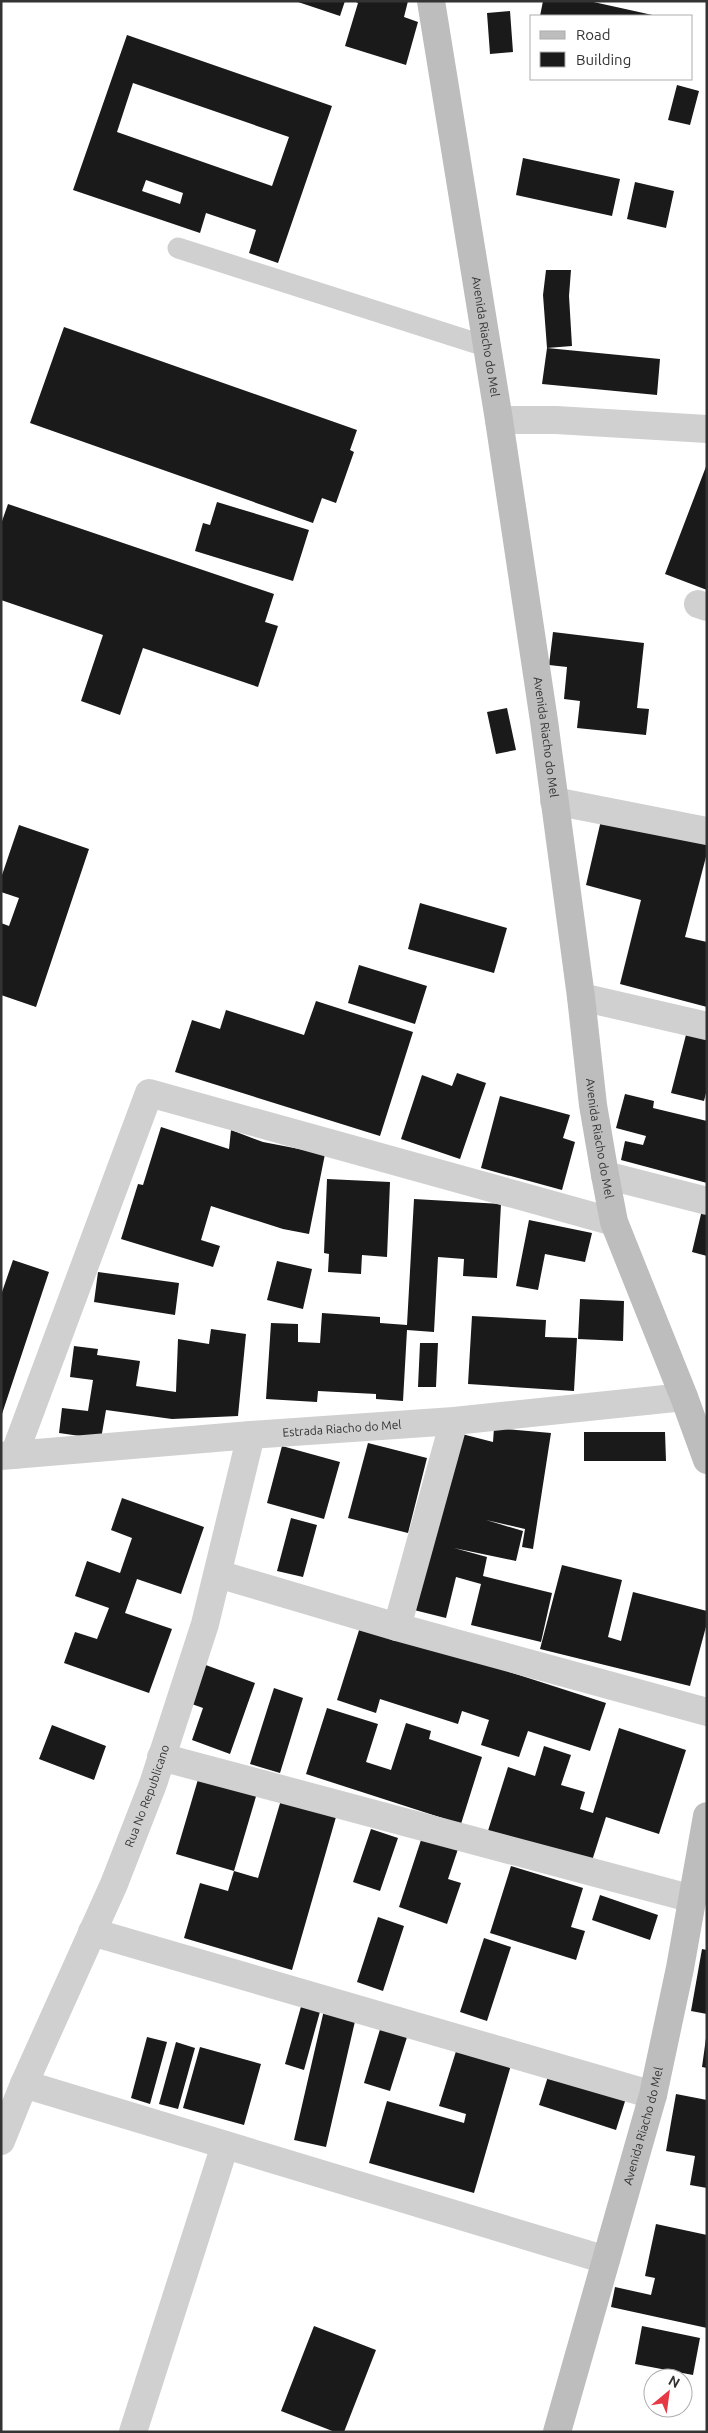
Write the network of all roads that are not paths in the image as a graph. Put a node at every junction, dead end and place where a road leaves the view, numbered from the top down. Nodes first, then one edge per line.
1 (431, 1) edge
2 (178, 248) dead end
3 (488, 347) junction
4 (500, 420) junction
5 (707, 429) edge
6 (554, 801) junction
7 (707, 831) edge
8 (581, 997) junction
9 (707, 1026) edge
10 (605, 1176) junction
11 (707, 1201) edge
12 (614, 1222) junction
13 (695, 1402) edge
14 (454, 1422) junction
15 (251, 1435) junction
16 (8, 1455) edge
17 (707, 1460) edge
18 (218, 1574) junction
19 (397, 1627) junction
20 (707, 1712) edge
21 (160, 1757) junction
22 (707, 1816) edge
23 (693, 1900) junction
24 (92, 1932) junction
25 (24, 2084) junction
26 (653, 2095) junction
27 (1, 2141) edge
28 (225, 2145) junction
29 (606, 2260) junction
30 (133, 2432) edge
31 (557, 2432) edge

1 - 3 street, Avenida Riacho do Mel
2 - 3 lane
3 - 4 street, Avenida Riacho do Mel
4 - 5 street
4 - 6 street, Avenida Riacho do Mel
6 - 7 street
6 - 8 street, Avenida Riacho do Mel
8 - 9 street
8 - 10 street, Avenida Riacho do Mel
10 - 11 street
10 - 12 street, Avenida Riacho do Mel
12 - 13 street, Avenida Riacho do Mel
12 - 16 street
13 - 14 street, Estrada Riacho do Mel
13 - 17 street, Avenida Riacho do Mel
14 - 15 street, Estrada Riacho do Mel
14 - 19 street
15 - 16 street, Estrada Riacho do Mel
15 - 18 street, Rua No Republicano
18 - 19 street
18 - 21 street, Rua No Republicano
19 - 20 street
21 - 23 street
21 - 24 street, Rua No Republicano
22 - 23 street, Avenida Riacho do Mel
23 - 26 street, Avenida Riacho do Mel
24 - 25 street, Rua No Republicano
24 - 26 street
25 - 27 street, Rua No Republicano
25 - 28 street
26 - 29 street, Avenida Riacho do Mel
28 - 29 street
28 - 30 street
29 - 31 street, Avenida Riacho do Mel

